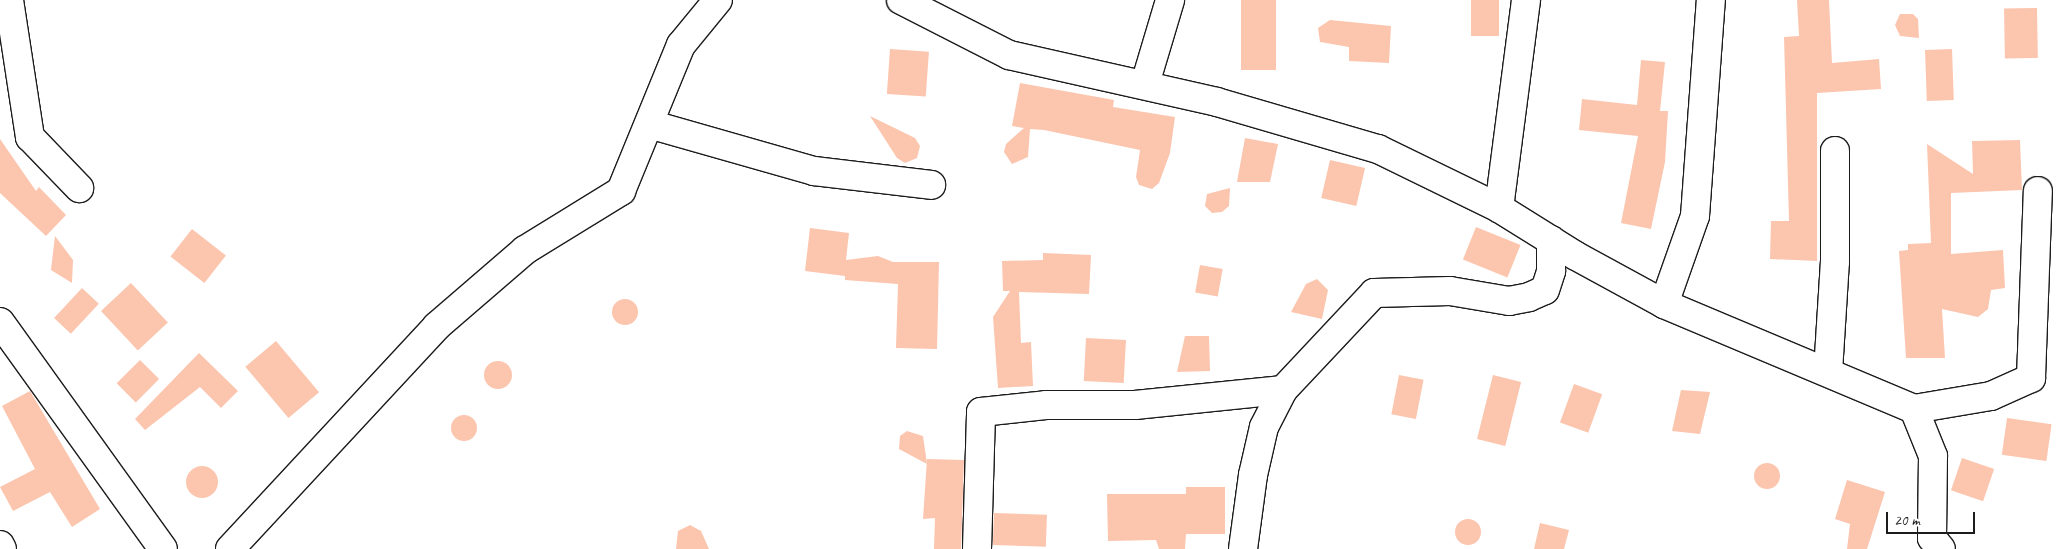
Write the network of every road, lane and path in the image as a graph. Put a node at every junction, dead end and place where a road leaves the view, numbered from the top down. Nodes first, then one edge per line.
1 (9, 0) edge
2 (718, 0) edge
3 (902, 0) edge
4 (1170, 0) edge
5 (1526, 0) edge
6 (1711, 0) edge
7 (1145, 84) junction
8 (648, 124) junction
9 (1835, 151) dead end
10 (931, 185) dead end
11 (79, 188) dead end
12 (2038, 190) dead end
13 (1499, 208) junction
14 (1551, 240) junction
15 (1664, 304) junction
16 (0, 322) edge
17 (1828, 372) junction
18 (1283, 390) junction
19 (1914, 409) junction
20 (0, 545) edge
21 (1929, 545) edge
22 (2, 549) edge
23 (163, 549) edge
24 (230, 549) edge
25 (977, 549) edge
26 (1243, 549) edge

1 - 11 street
2 - 8 street
3 - 7 street
4 - 7 street
5 - 13 street
6 - 15 street
7 - 13 street
8 - 10 street
8 - 24 street
9 - 17 street
12 - 19 street
13 - 14 street
14 - 15 street
14 - 18 street
15 - 17 street
16 - 23 street
17 - 19 street
18 - 25 street
18 - 26 street
19 - 21 street
20 - 22 street

